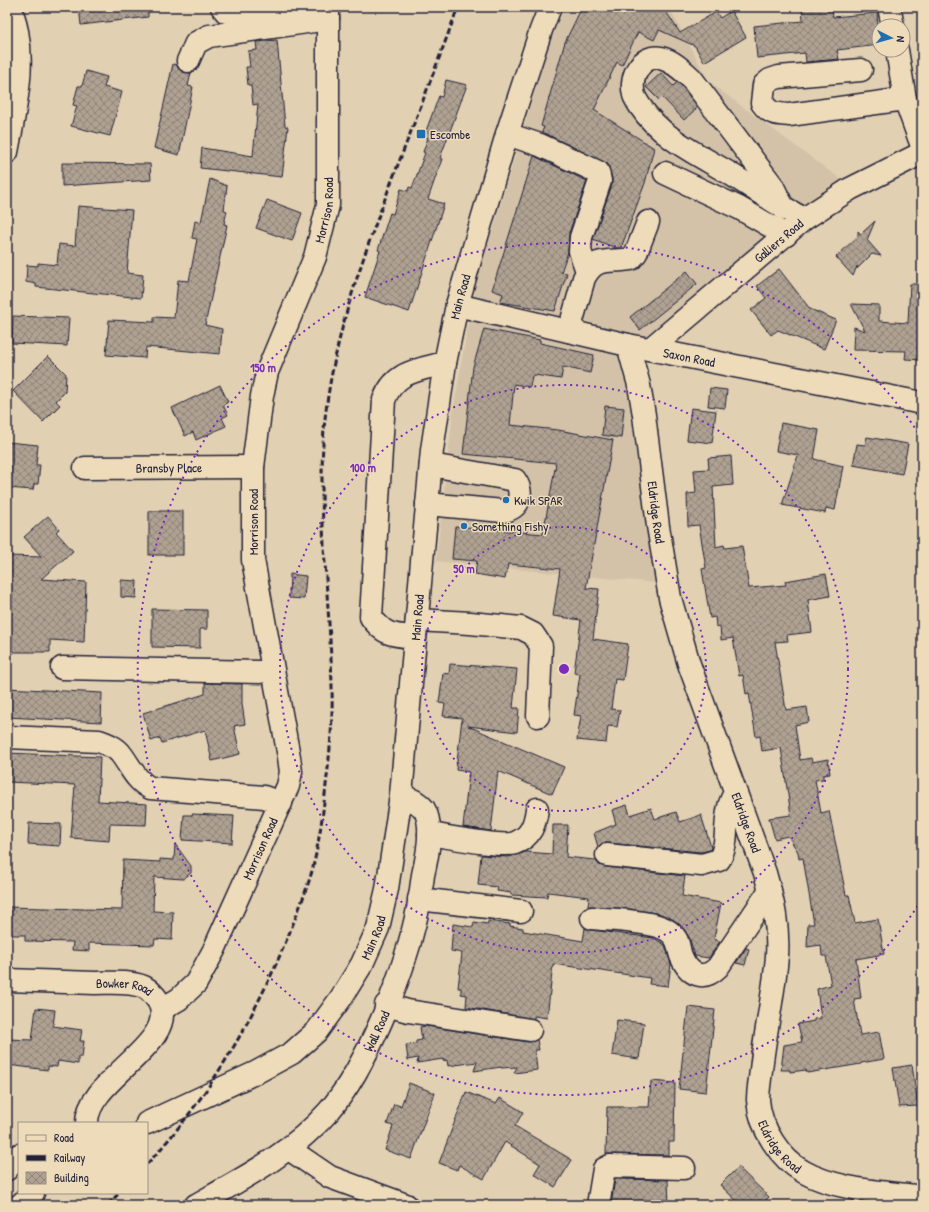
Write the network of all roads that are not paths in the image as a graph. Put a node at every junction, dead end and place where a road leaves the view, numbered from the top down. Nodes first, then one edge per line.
1 (10, 7) edge
2 (222, 7) edge
3 (283, 7) edge
4 (550, 7) edge
5 (889, 7) edge
6 (328, 13) edge
7 (891, 18) edge
8 (13, 44) edge
9 (898, 58) edge
10 (188, 61) dead end
11 (861, 70) dead end
12 (905, 99) junction
13 (507, 134) junction
14 (922, 146) edge
15 (7, 148) edge
16 (922, 153) edge
17 (665, 173) dead end
18 (784, 208) junction
19 (804, 219) junction
20 (648, 222) dead end
21 (786, 236) junction
22 (587, 271) junction
23 (457, 305) junction
24 (569, 331) junction
25 (628, 345) junction
26 (650, 349) junction
27 (445, 363) junction
28 (922, 403) edge
29 (431, 465) junction
30 (253, 466) junction
31 (85, 468) dead end
32 (427, 504) junction
33 (416, 629) junction
34 (62, 668) dead end
35 (272, 670) junction
36 (538, 716) dead end
37 (7, 737) edge
38 (735, 792) junction
39 (401, 795) junction
40 (281, 803) junction
41 (537, 809) dead end
42 (429, 834) junction
43 (607, 855) dead end
44 (770, 890) junction
45 (419, 899) junction
46 (521, 911) dead end
47 (592, 918) dead end
48 (7, 980) edge
49 (386, 1005) junction
50 (162, 1009) junction
51 (530, 1030) dead end
52 (87, 1122) edge
53 (148, 1123) edge
54 (289, 1149) junction
55 (18, 1155) edge
56 (684, 1168) dead end
57 (7, 1169) edge
58 (32, 1194) edge
59 (922, 1197) edge
60 (20, 1205) edge
61 (196, 1205) edge
62 (406, 1205) edge
63 (598, 1205) edge

1 - 8 street
2 - 3 street
4 - 13 street, Main Road
5 - 7 street
6 - 10 street
6 - 30 street, Morrison Road
8 - 15 street
9 - 12 street
11 - 12 street
12 - 14 street
13 - 22 street
13 - 23 street, Main Road
16 - 19 street, Galliers Road
17 - 21 street
18 - 18 street
18 - 19 street
19 - 21 street, Galliers Road
20 - 22 street
21 - 26 street, Galliers Road
22 - 24 street
23 - 24 street, Saxon Road
23 - 27 street, Main Road
24 - 25 street, Saxon Road
25 - 26 street, Saxon Road
25 - 38 street, Eldridge Road
26 - 28 street, Saxon Road
27 - 29 street, Main Road
27 - 33 street
29 - 32 street, Main Road
29 - 32 street
30 - 31 street, Bransby Place
30 - 35 street, Morrison Road
32 - 33 street, Main Road
33 - 36 street
33 - 39 street, Main Road
34 - 35 street
35 - 40 street, Morrison Road
37 - 40 street
38 - 43 street
38 - 44 street, Eldridge Road
39 - 42 street, Wall Road
39 - 53 street, Main Road
40 - 50 street, Morrison Road
41 - 42 street
42 - 45 street, Wall Road
44 - 47 street
44 - 59 street, Eldridge Road
45 - 46 street
45 - 49 street, Wall Road
48 - 50 street, Bowker Road
49 - 51 street
49 - 54 street, Wall Road
50 - 52 street, Bowker Road
54 - 61 street, Wall Road
54 - 62 street
55 - 57 street
56 - 63 street
58 - 60 street

